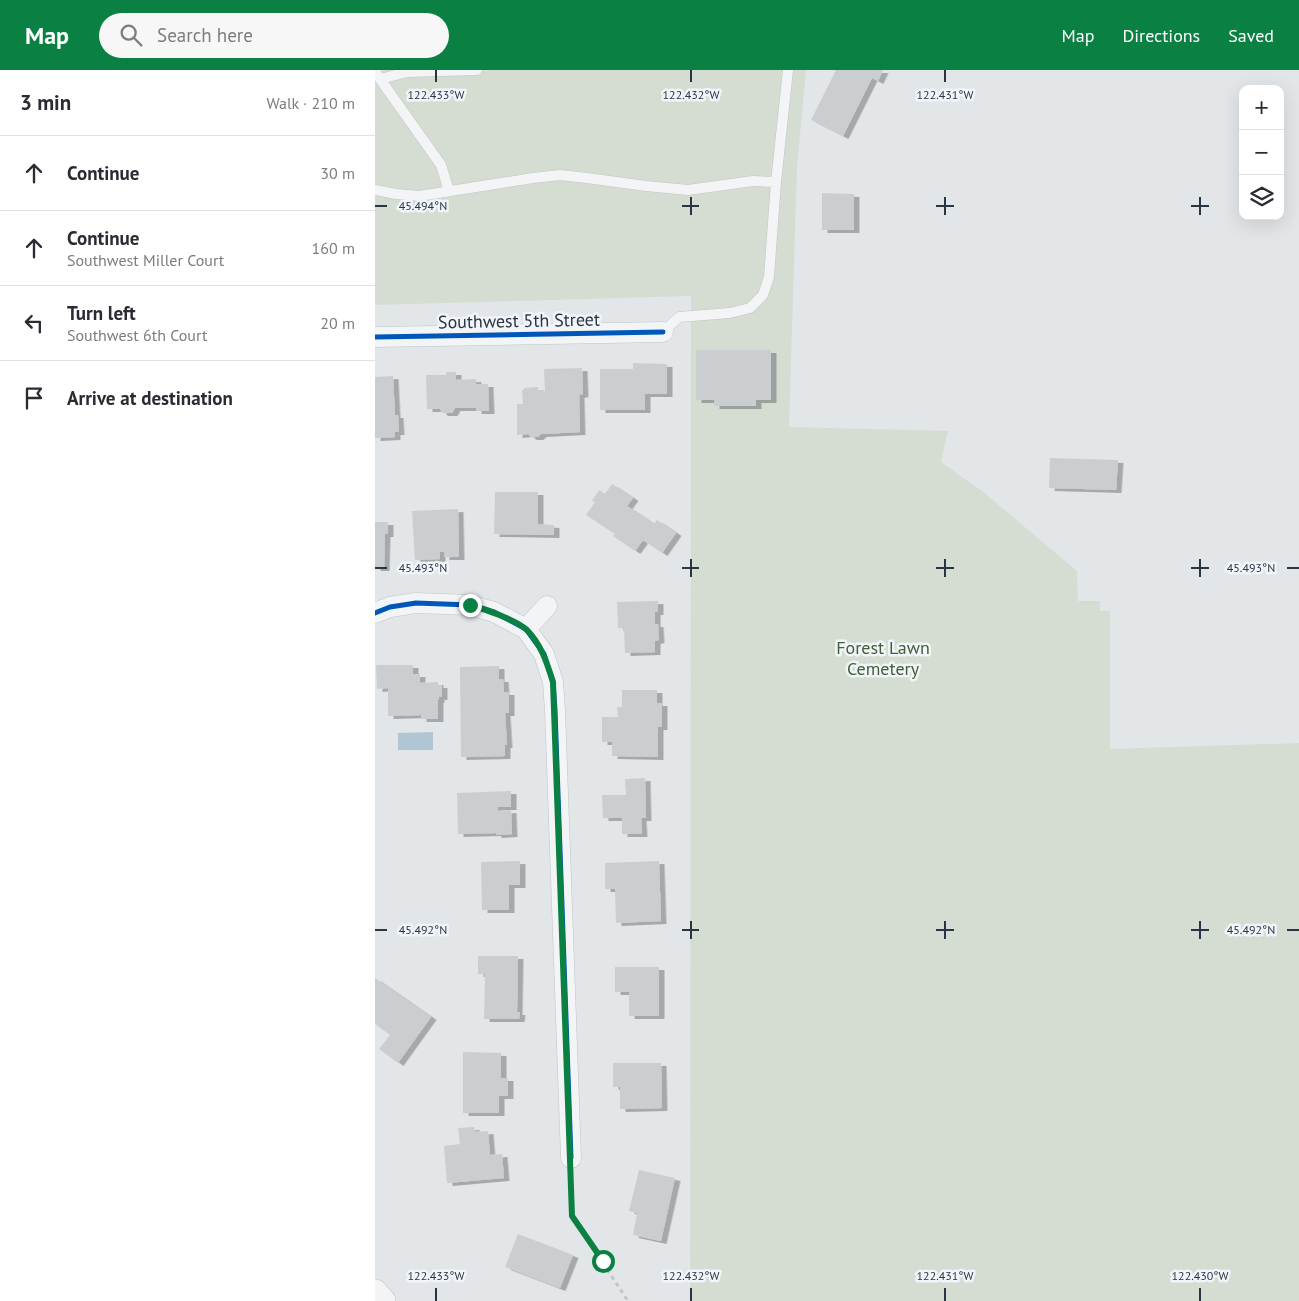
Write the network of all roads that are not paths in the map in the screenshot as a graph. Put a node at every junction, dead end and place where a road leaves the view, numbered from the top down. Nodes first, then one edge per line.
1 (477, 70) edge
2 (788, 70) edge
3 (378, 75) edge
4 (776, 182) junction
5 (375, 190) edge
6 (449, 191) junction
7 (663, 332) joint
8 (375, 337) edge
9 (547, 606) dead end
10 (375, 613) edge
11 (526, 630) junction
12 (571, 1158) road end
13 (375, 1292) edge
14 (383, 1301) edge

1 - 3 lane
2 - 4 lane
3 - 6 lane
4 - 6 lane
4 - 7 lane
5 - 6 lane
7 - 8 street, Southwest 5th Street
9 - 11 street
10 - 11 street
11 - 12 street
13 - 14 street

